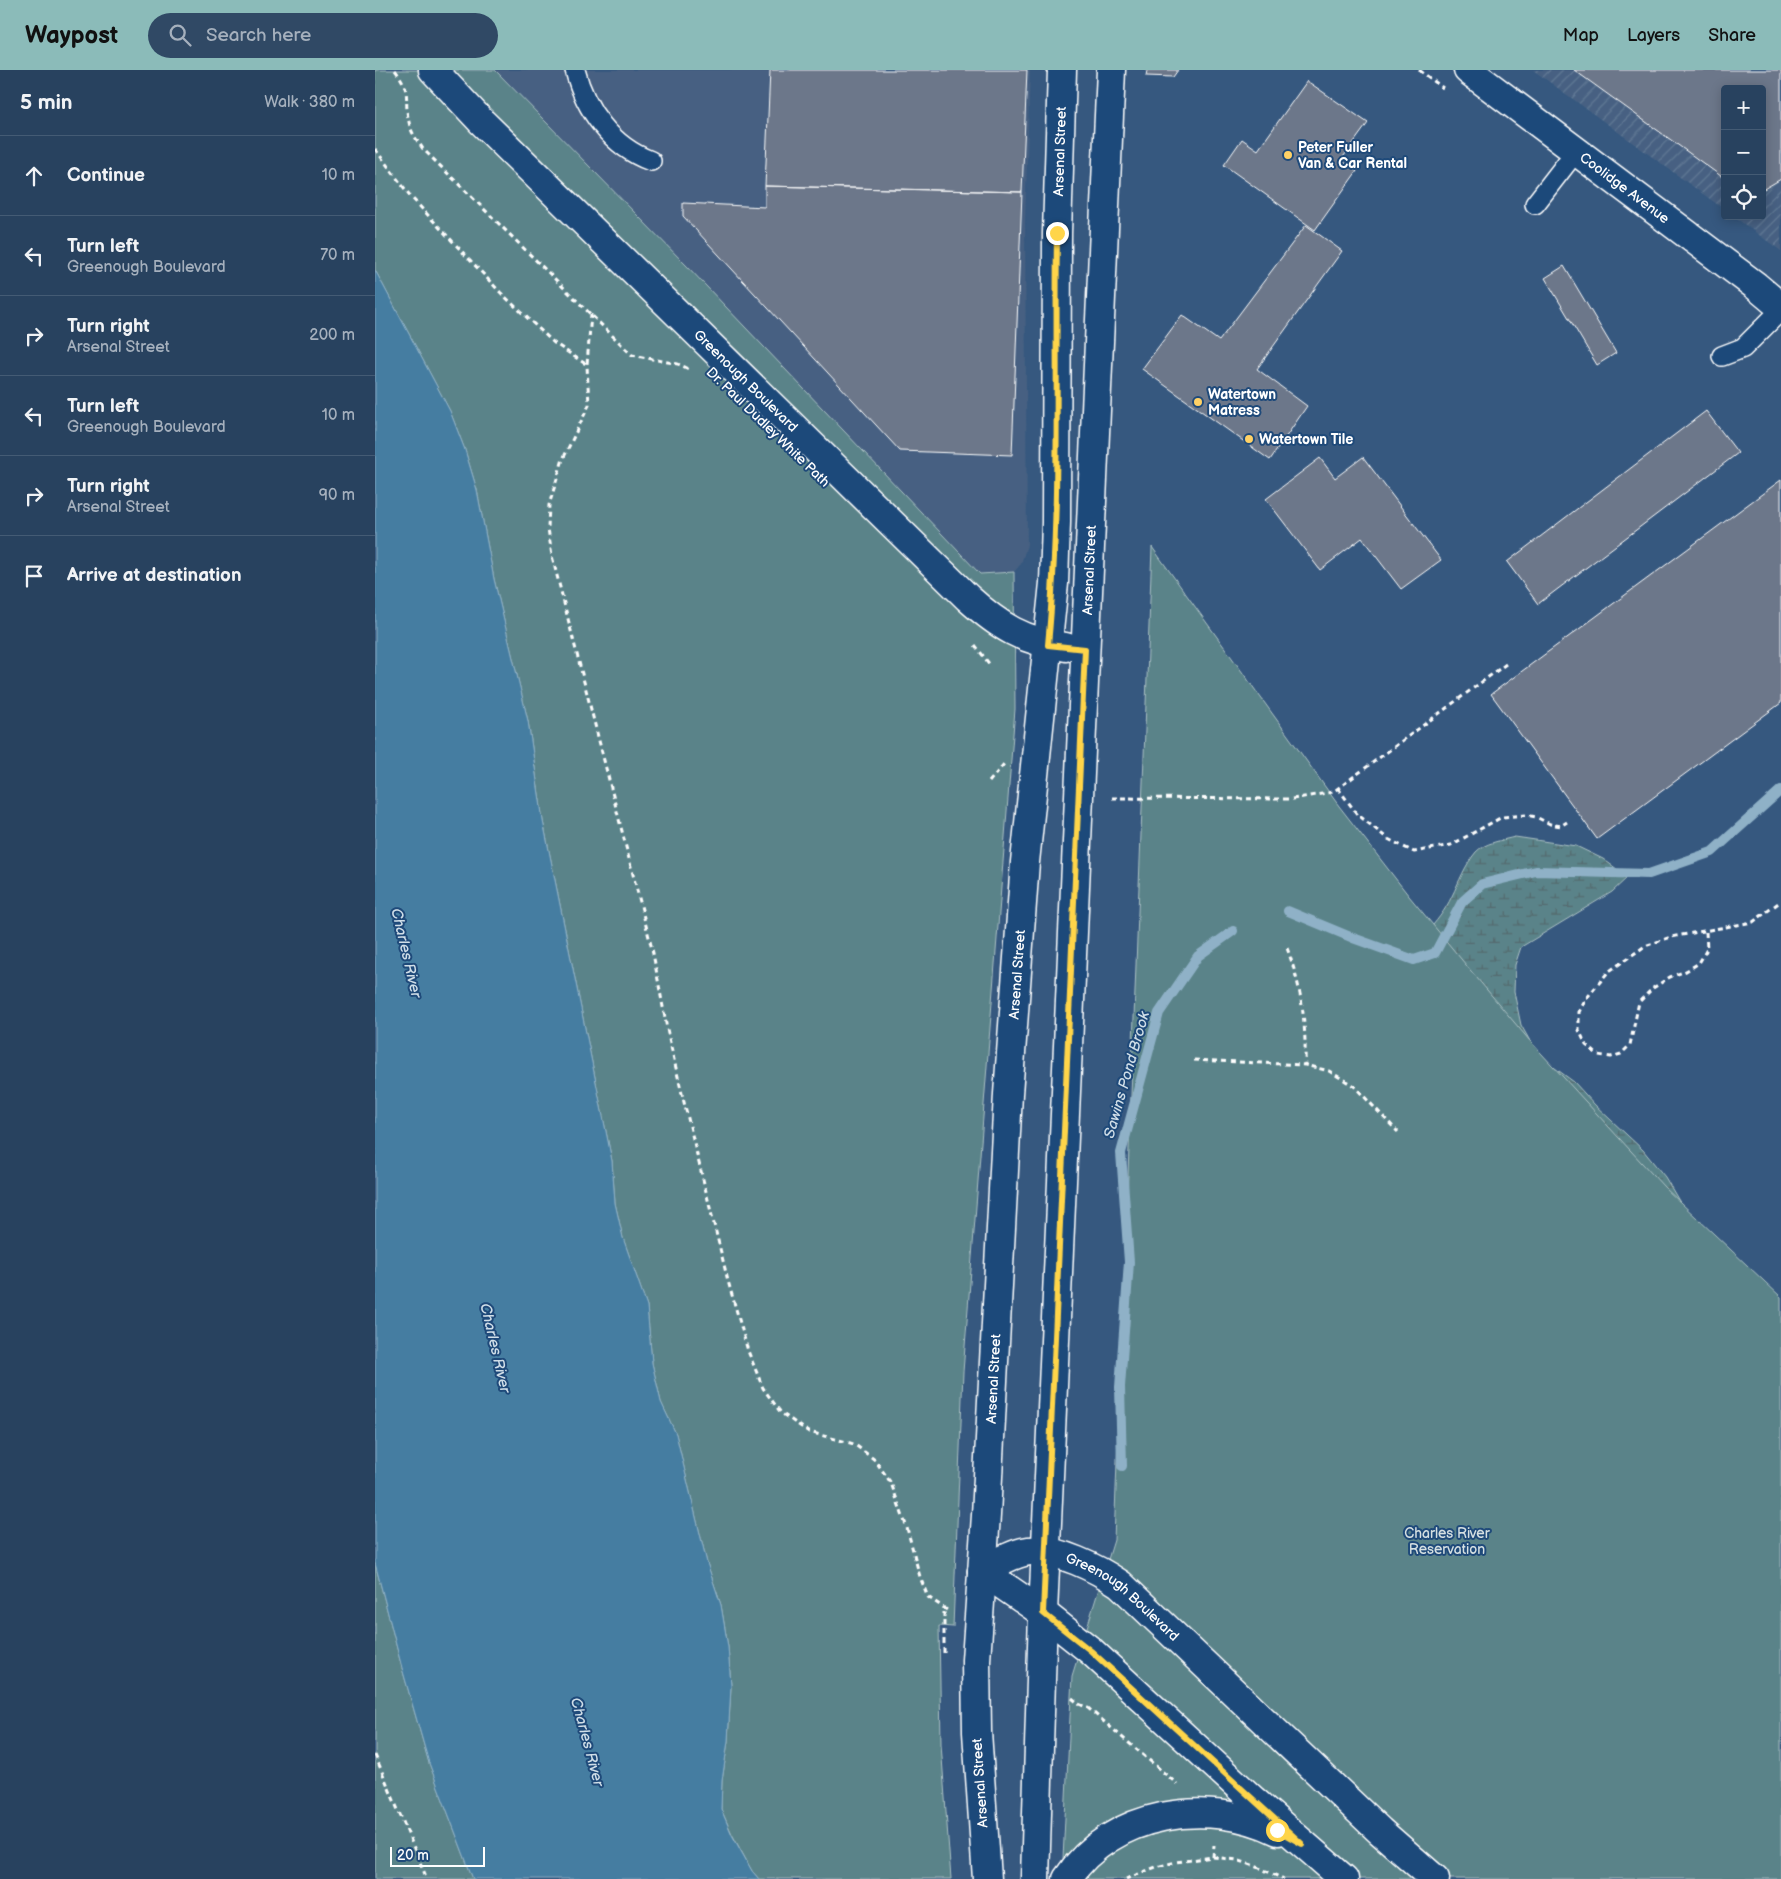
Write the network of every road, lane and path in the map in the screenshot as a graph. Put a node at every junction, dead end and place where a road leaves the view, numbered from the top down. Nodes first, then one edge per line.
1 (395, 70) edge
2 (433, 70) edge
3 (575, 70) edge
4 (1062, 70) edge
5 (1111, 70) edge
6 (1468, 70) edge
7 (375, 149) edge
8 (1575, 151) junction
9 (651, 161) dead end
10 (1535, 204) dead end
11 (1781, 308) edge
12 (591, 314) junction
13 (1722, 356) dead end
14 (587, 365) junction
15 (696, 372) dead end
16 (972, 643) dead end
17 (1048, 645) junction
18 (1085, 649) junction
19 (1506, 664) dead end
20 (990, 665) dead end
21 (1338, 788) junction
22 (1112, 798) dead end
23 (1567, 822) dead end
24 (1781, 901) edge
25 (1707, 932) junction
26 (1287, 948) dead end
27 (1194, 1060) dead end
28 (1305, 1065) junction
29 (1398, 1132) dead end
30 (1047, 1553) junction
31 (982, 1571) junction
32 (944, 1608) dead end
33 (1043, 1613) junction
34 (1079, 1704) dead end
35 (375, 1755) edge
36 (1177, 1784) dead end
37 (1302, 1844) junction
38 (427, 1879) edge
39 (987, 1879) edge
40 (1035, 1879) edge
41 (1067, 1879) edge
42 (1126, 1879) edge
43 (1284, 1879) edge
44 (1344, 1879) edge
45 (1435, 1879) edge

1 - 12 path, Dr. Paul Dudley White Path
2 - 17 main road, Greenough Boulevard
3 - 9 lane
4 - 17 main road, Arsenal Street
5 - 18 main road, Arsenal Street
6 - 8 main road, Coolidge Avenue
7 - 14 path
8 - 10 lane
8 - 11 main road, Coolidge Avenue
11 - 13 lane
12 - 14 path
12 - 15 path, Dr. Paul Dudley White Path
14 - 32 path
16 - 20 path
17 - 18 main road, Greenough Boulevard
17 - 31 main road, Arsenal Street
18 - 30 main road, Arsenal Street
19 - 21 path
21 - 22 path
21 - 23 path
24 - 25 path
25 - 25 path
26 - 28 path
27 - 28 path
28 - 29 path
30 - 31 main road, Greenough Boulevard
30 - 33 main road, Arsenal Street
30 - 45 main road, Greenough Boulevard
31 - 33 main road
31 - 39 main road, Arsenal Street
33 - 37 main road
33 - 40 main road, Arsenal Street
34 - 36 path
35 - 38 path
37 - 41 main road
37 - 44 main road
42 - 43 path

